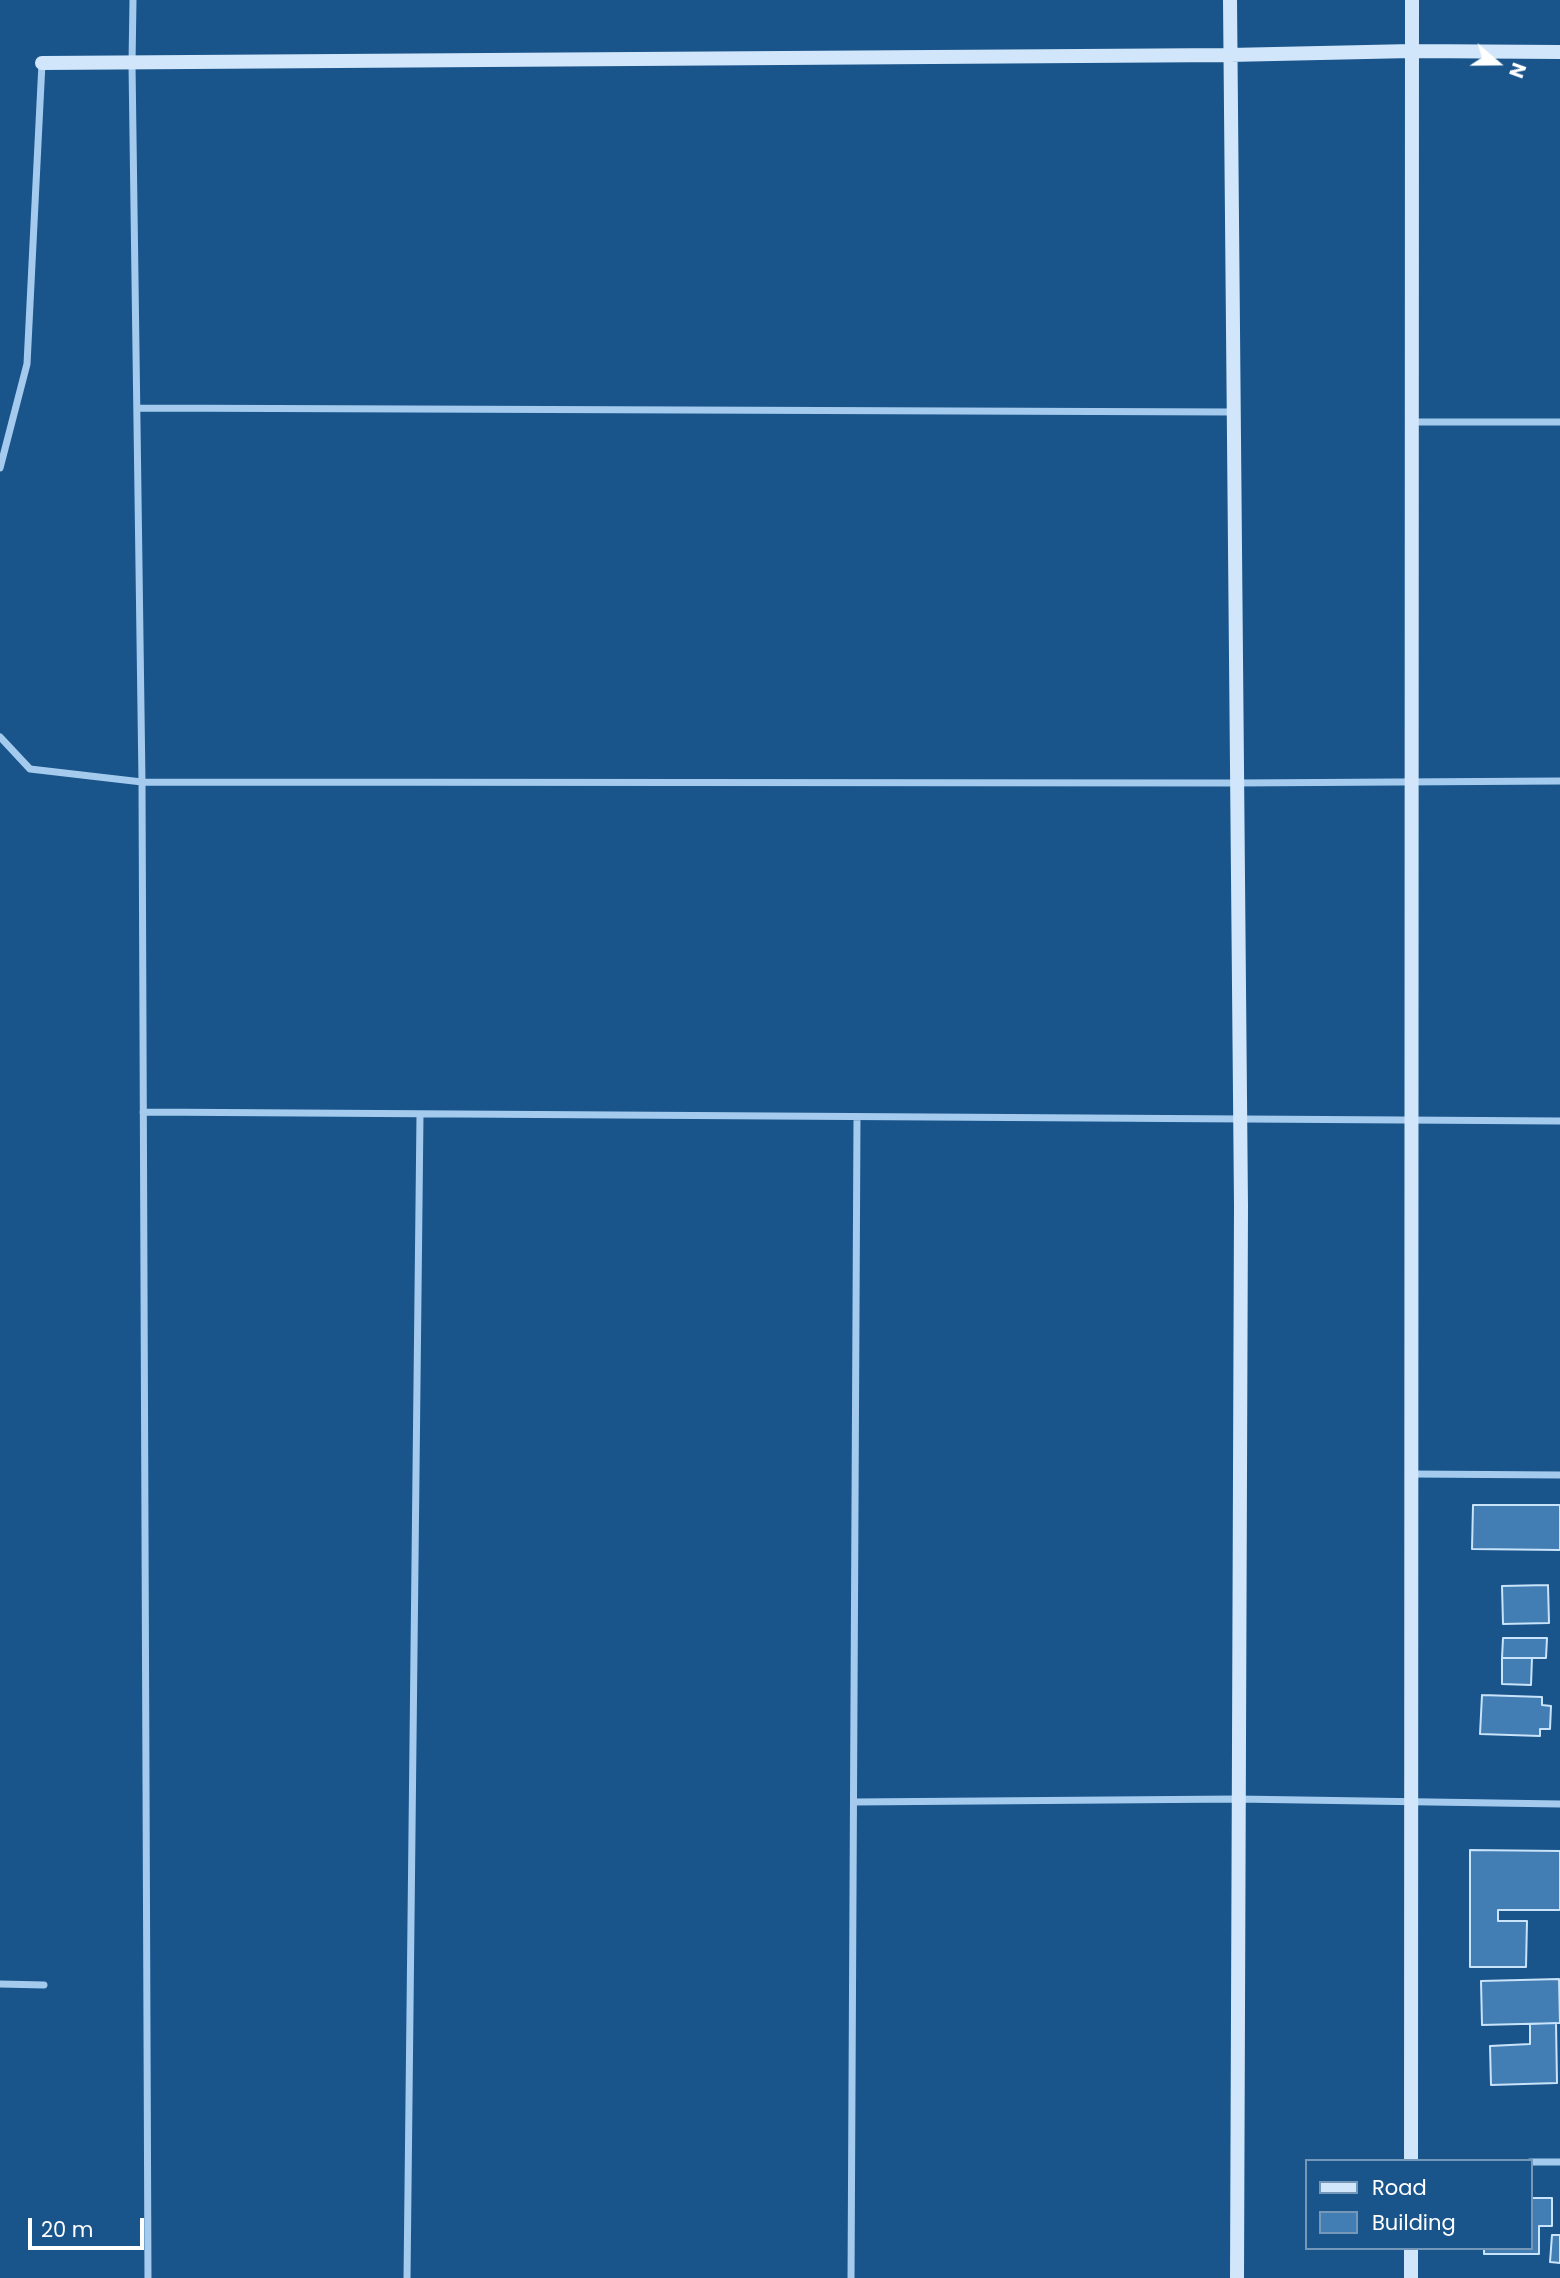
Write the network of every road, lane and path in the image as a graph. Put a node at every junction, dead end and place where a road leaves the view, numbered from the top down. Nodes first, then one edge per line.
1 (133, 0) edge
2 (1230, 0) edge
3 (1412, 0) edge
4 (1412, 51) junction
5 (1560, 52) edge
6 (1229, 55) junction
7 (41, 64) joint
8 (132, 64) junction
9 (137, 408) junction
10 (1232, 412) junction
11 (1412, 422) junction
12 (1560, 422) edge
13 (0, 468) edge
14 (0, 737) edge
15 (1560, 781) edge
16 (142, 782) junction
17 (1412, 782) junction
18 (1236, 783) junction
19 (143, 1112) junction
20 (420, 1115) junction
21 (857, 1118) junction
22 (1240, 1119) junction
23 (1412, 1121) junction
24 (1560, 1121) edge
25 (1411, 1474) junction
26 (1560, 1475) edge
27 (1237, 1799) junction
28 (853, 1801) junction
29 (1411, 1802) junction
30 (1560, 1804) edge
31 (0, 1984) edge
32 (44, 1985) dead end
33 (1411, 2159) edge
34 (1532, 2162) edge
35 (1560, 2162) edge
36 (1411, 2250) edge
37 (148, 2278) edge
38 (407, 2278) edge
39 (851, 2278) edge
40 (1237, 2278) edge
41 (1411, 2278) edge

1 - 8 street
2 - 6 main road
3 - 4 main road
4 - 5 main road
4 - 6 main road
4 - 11 main road
6 - 8 main road
6 - 10 main road
7 - 8 main road
7 - 13 street
8 - 9 street
9 - 10 street
9 - 16 street
10 - 18 main road
11 - 12 street
11 - 17 main road
14 - 16 street
15 - 17 street
16 - 18 street
16 - 19 street
17 - 18 street
17 - 23 main road
18 - 22 main road
19 - 20 street
19 - 37 street
20 - 21 street
20 - 38 street
21 - 22 street
21 - 28 street
22 - 23 street
22 - 27 main road
23 - 24 street
23 - 25 main road
25 - 26 street
25 - 29 main road
27 - 28 street
27 - 29 street
27 - 40 main road
28 - 39 street
29 - 30 street
29 - 33 main road
31 - 32 street
34 - 35 street
36 - 41 main road

